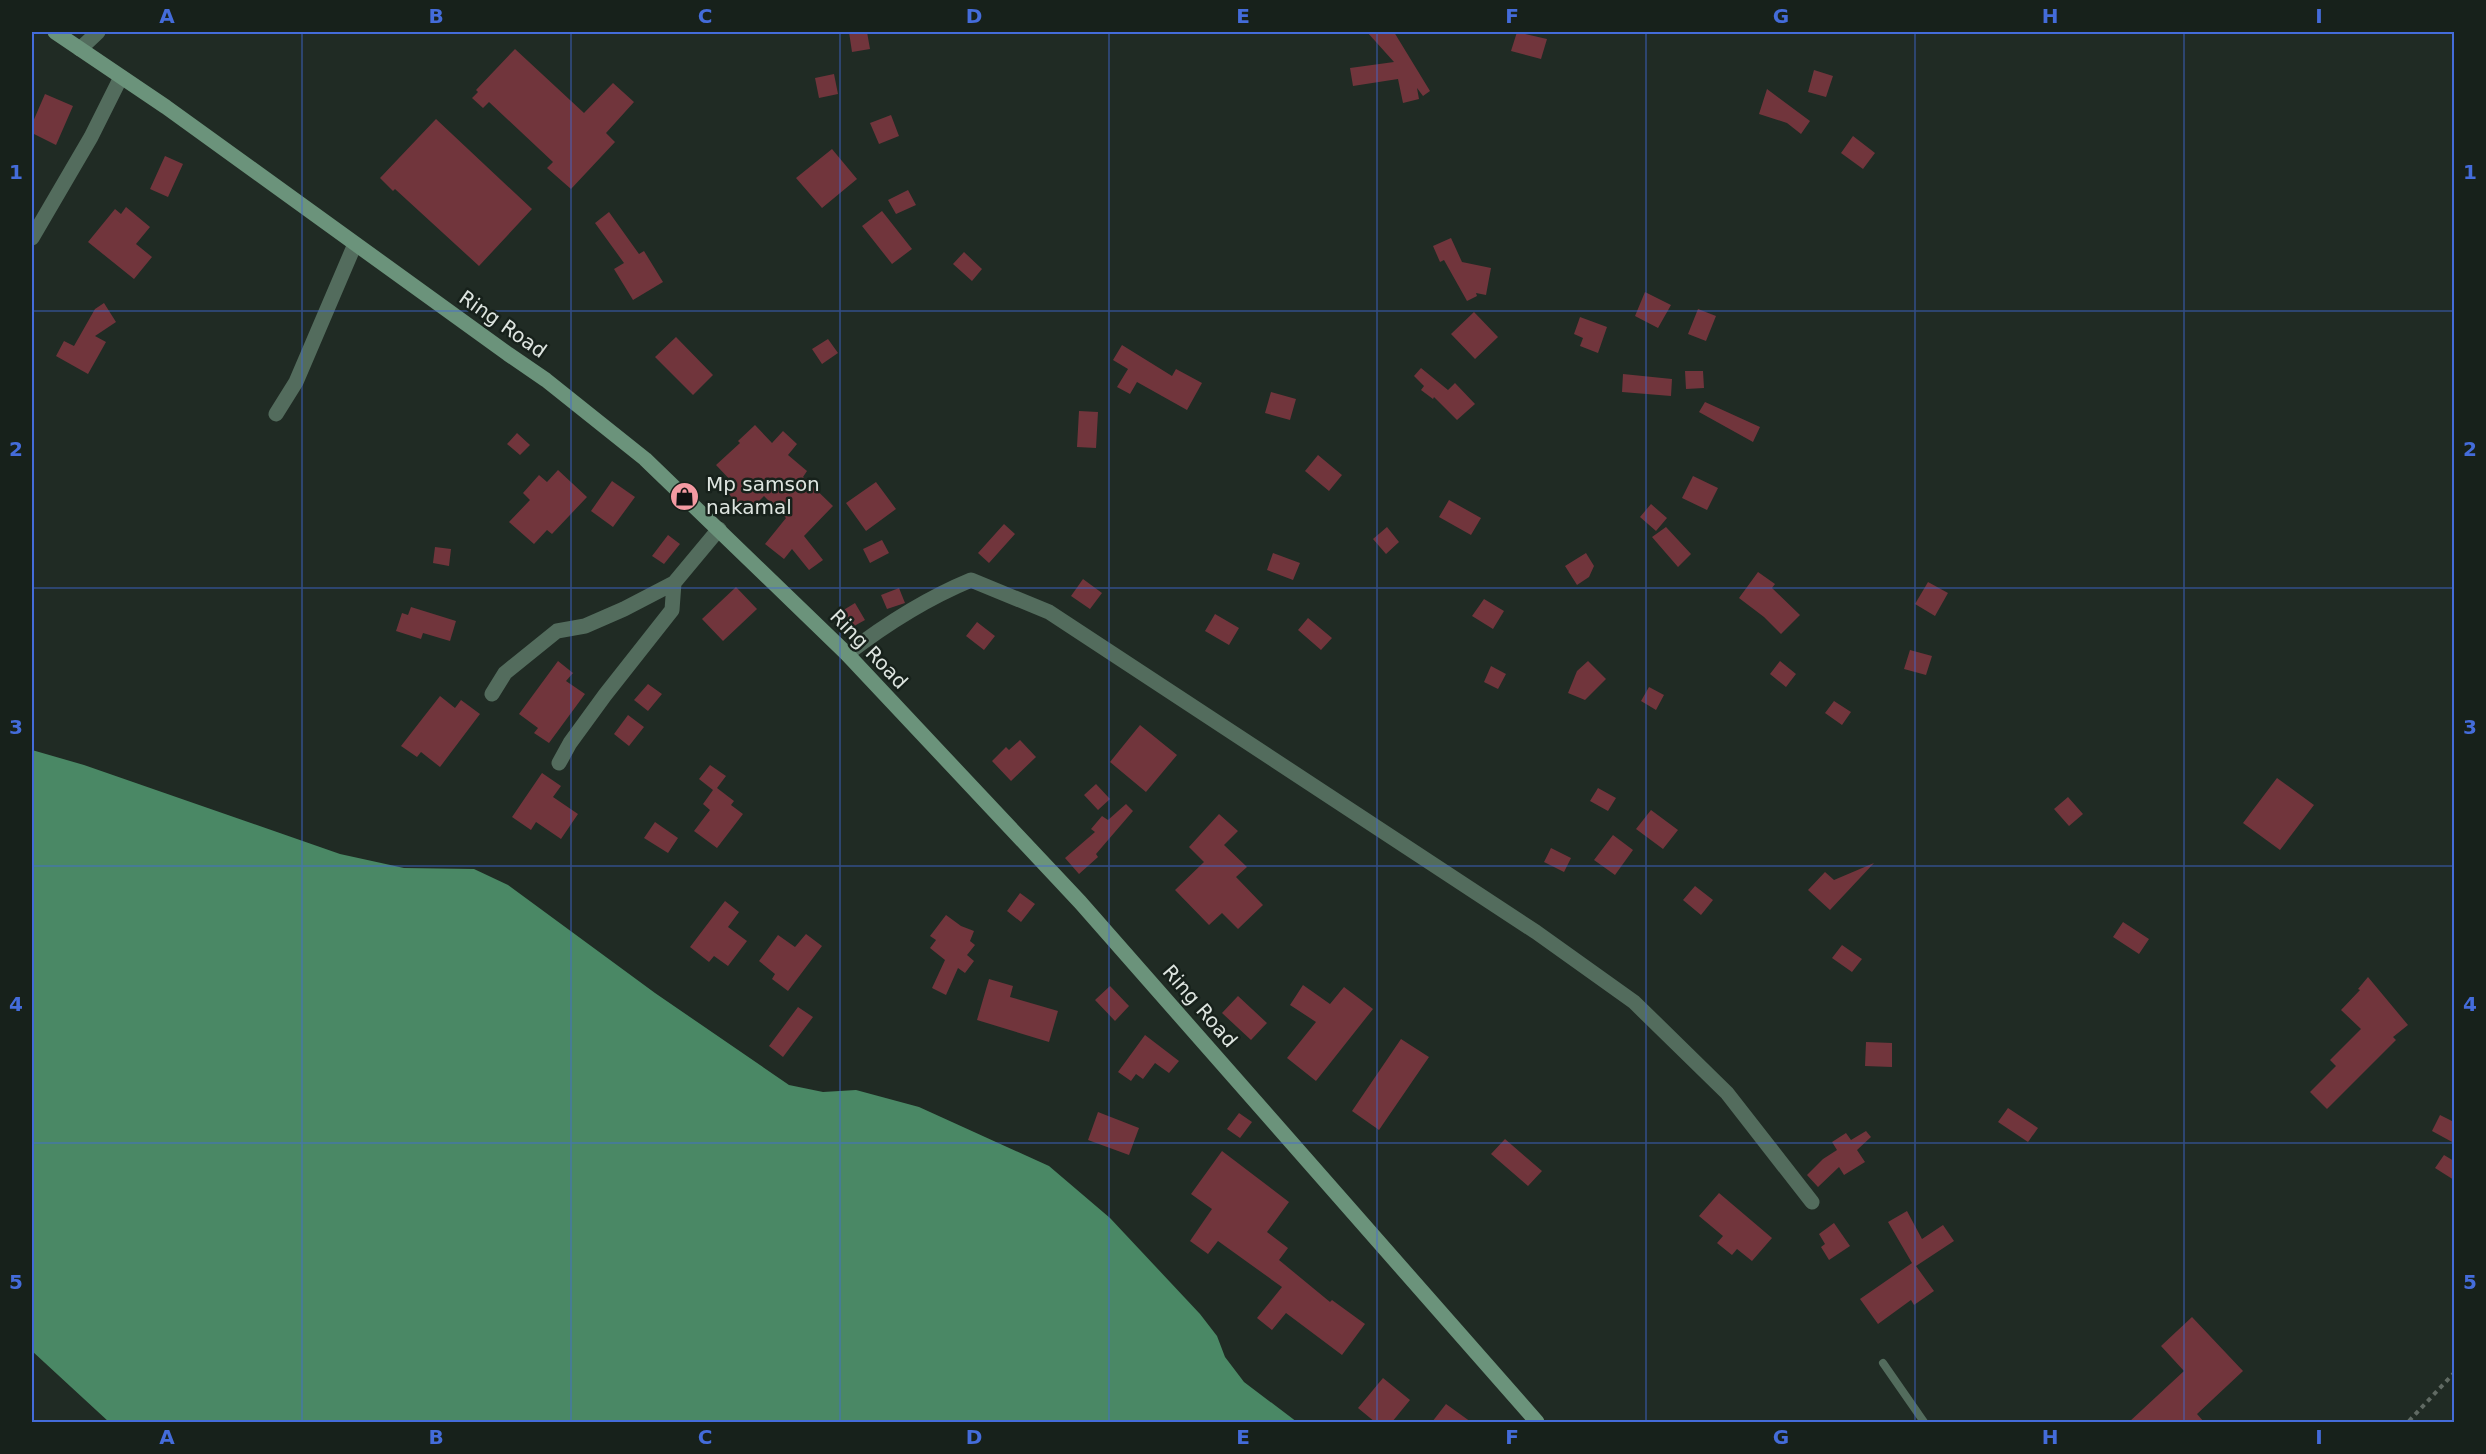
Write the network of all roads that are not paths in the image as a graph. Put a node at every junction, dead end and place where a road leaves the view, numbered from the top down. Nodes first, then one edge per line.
1 (55, 32) edge
2 (98, 32) edge
3 (80, 49) junction
4 (122, 77) junction
5 (32, 238) edge
6 (355, 244) junction
7 (276, 414) dead end
8 (719, 529) junction
9 (674, 583) junction
10 (847, 654) junction
11 (492, 694) dead end
12 (559, 763) dead end
13 (1812, 1202) dead end
14 (1883, 1363) dead end
15 (1537, 1422) edge
16 (1924, 1422) edge

1 - 3 main road, Ring Road
2 - 3 street
3 - 4 main road, Ring Road
4 - 5 street
4 - 6 main road, Ring Road
6 - 7 street
6 - 8 main road, Ring Road
8 - 9 street
8 - 10 main road, Ring Road
9 - 11 street
9 - 12 street
10 - 13 street
10 - 15 main road, Ring Road
14 - 16 lane

